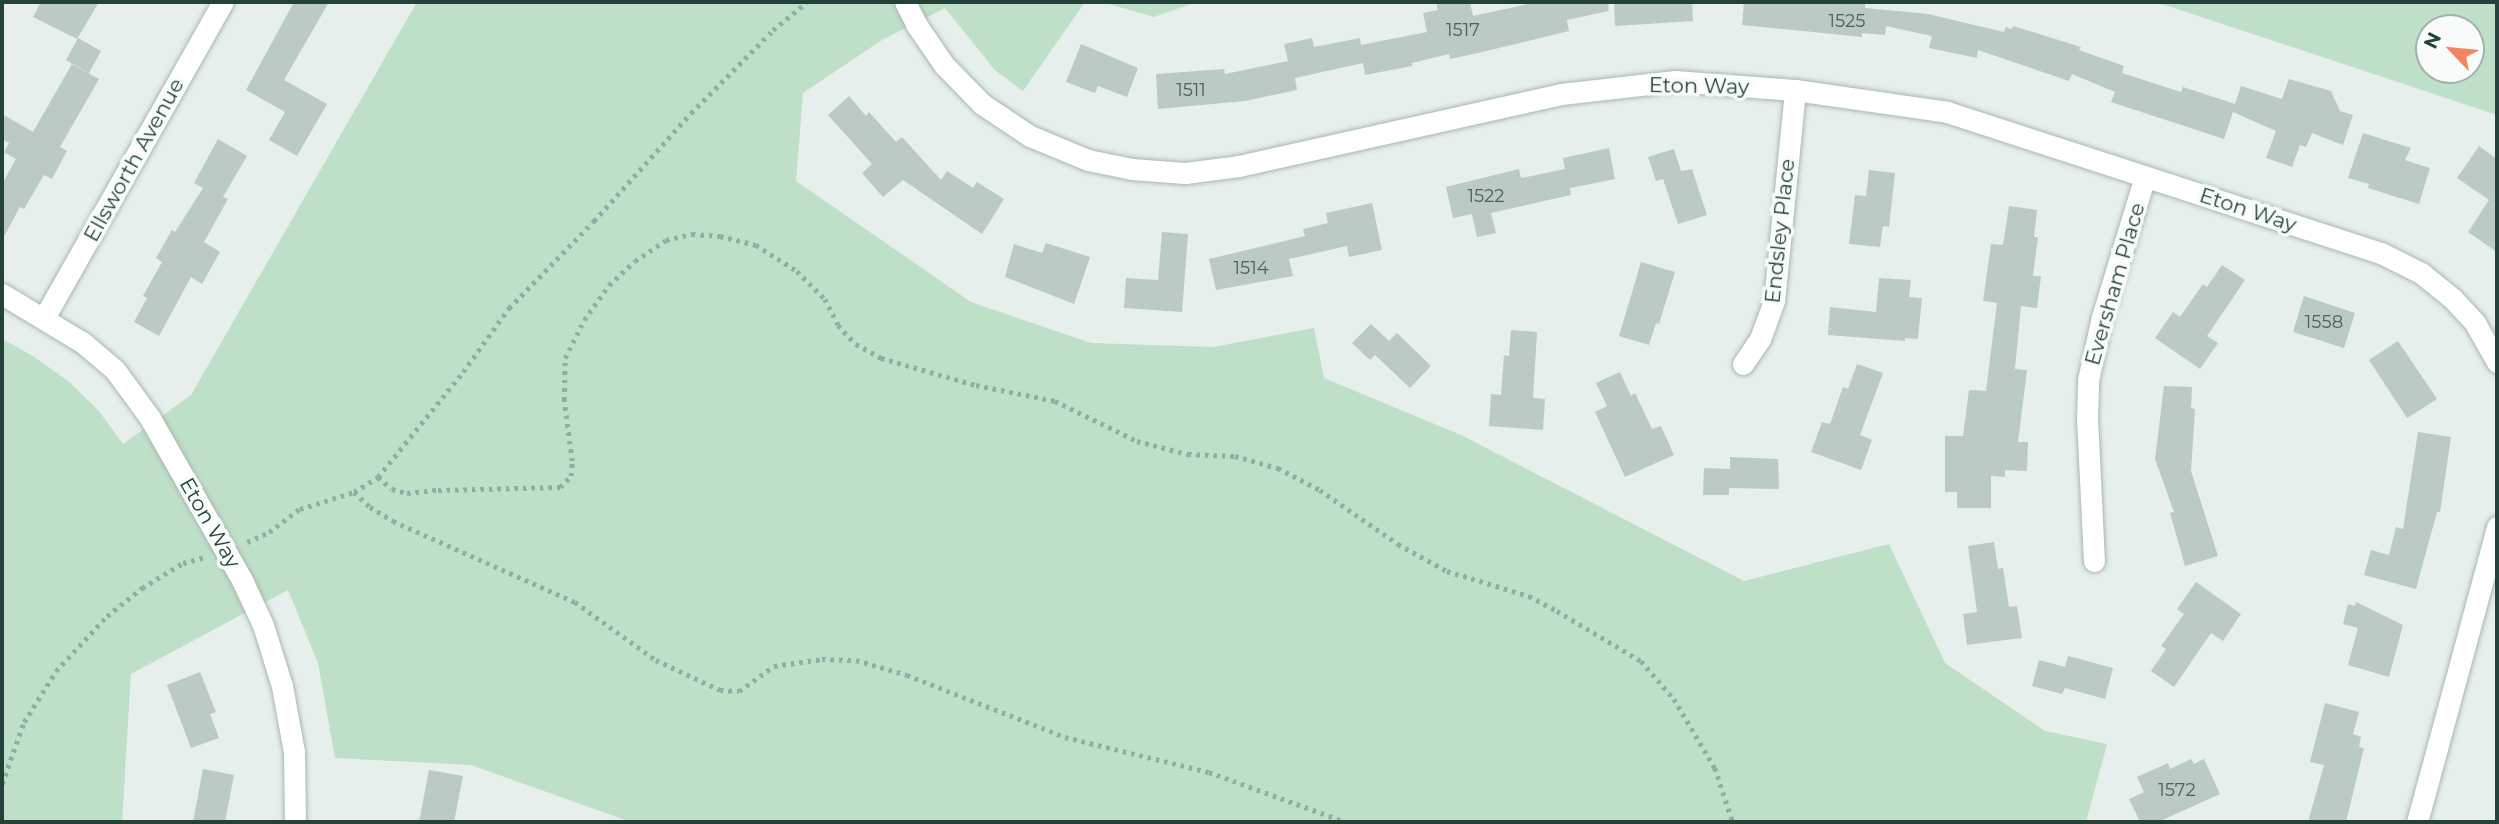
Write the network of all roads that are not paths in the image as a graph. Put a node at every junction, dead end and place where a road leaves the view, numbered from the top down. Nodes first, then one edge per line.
1 (223, 2) edge
2 (905, 2) edge
3 (1795, 90) junction
4 (2145, 176) junction
5 (2, 294) edge
6 (44, 318) junction
7 (2497, 362) edge
8 (1743, 364) dead end
9 (2497, 527) edge
10 (2094, 561) dead end
11 (295, 822) edge
12 (2417, 822) edge

1 - 6 street, Ellsworth Avenue
2 - 3 street, Eton Way
3 - 4 street, Eton Way
3 - 8 street, Endsley Place
4 - 7 street, Eton Way
4 - 10 street, Eversham Place
5 - 6 street, Eton Way
6 - 11 street, Eton Way
9 - 12 street

